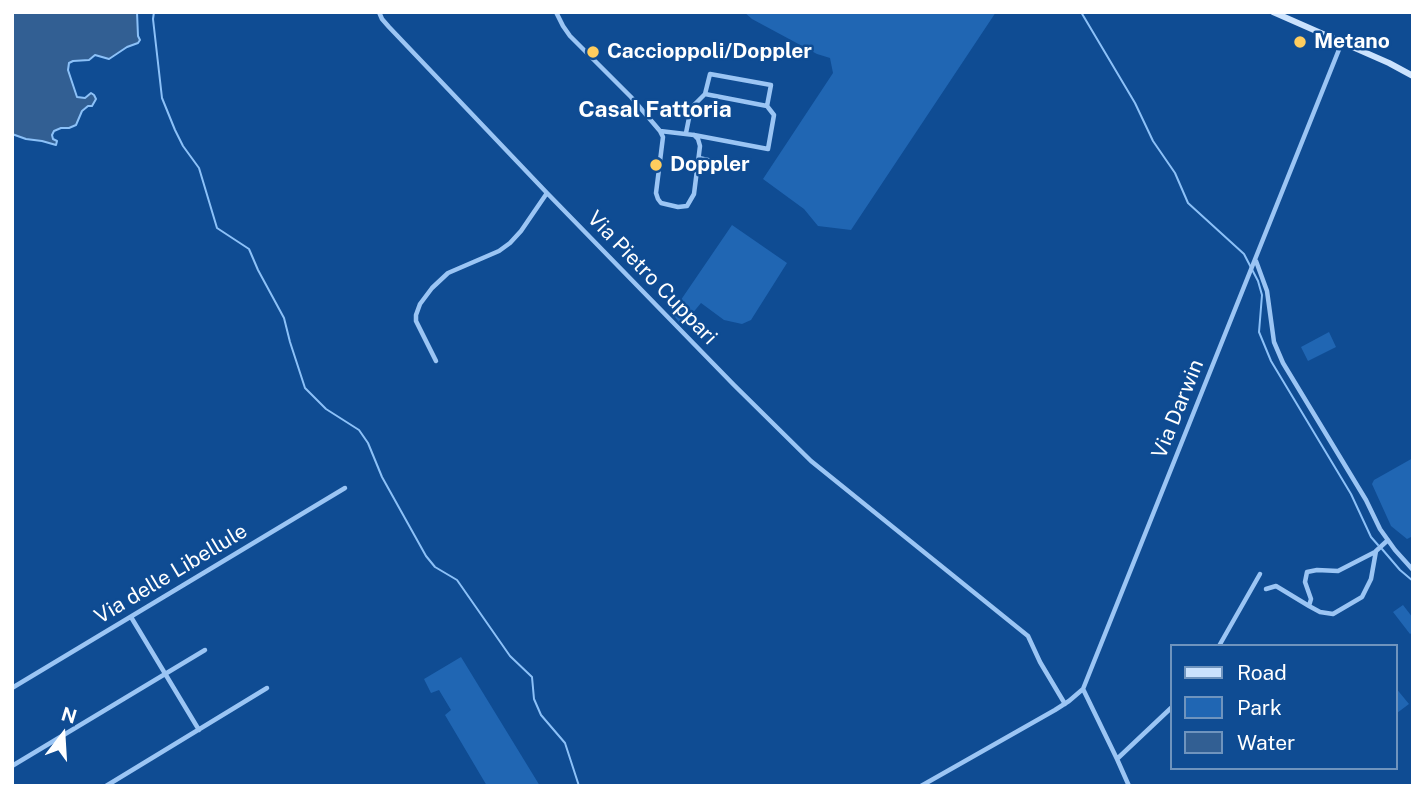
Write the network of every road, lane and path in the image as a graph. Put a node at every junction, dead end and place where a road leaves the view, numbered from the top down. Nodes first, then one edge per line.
1 (379, 12) edge
2 (556, 12) edge
3 (1273, 12) edge
4 (1342, 42) junction
5 (1413, 76) edge
6 (705, 94) junction
7 (767, 106) junction
8 (660, 131) junction
9 (686, 133) junction
10 (694, 135) junction
11 (699, 158) junction
12 (712, 161) dead end
13 (547, 193) junction
14 (1255, 260) junction
15 (436, 361) dead end
16 (345, 488) dead end
17 (1388, 540) junction
18 (1378, 548) junction
19 (1413, 570) edge
20 (1260, 574) dead end
21 (1266, 589) dead end
22 (1308, 606) junction
23 (131, 617) junction
24 (1220, 644) edge
25 (205, 650) dead end
26 (165, 674) junction
27 (12, 688) edge
28 (267, 688) dead end
29 (1083, 689) junction
30 (1065, 704) junction
31 (1170, 709) edge
32 (199, 730) junction
33 (1117, 759) junction
34 (12, 766) edge
35 (106, 786) edge
36 (920, 786) edge
37 (1129, 786) edge

1 - 13 street, Via Pietro Cuppari
2 - 8 street
3 - 4 street
4 - 5 street
4 - 14 street, Via Darwin
6 - 7 street
6 - 7 street
6 - 9 street
7 - 10 street
8 - 9 street
8 - 11 street
9 - 10 street
10 - 11 street
11 - 12 street
13 - 15 street
13 - 30 street, Via Pietro Cuppari
14 - 17 street
14 - 29 street, Via Darwin
16 - 23 street, Via delle Libellule
17 - 18 street
17 - 19 street
18 - 22 street
18 - 22 street
20 - 24 street
21 - 22 street
23 - 26 street
23 - 27 street, Via delle Libellule
25 - 26 street
26 - 32 street
26 - 34 street
28 - 32 street
29 - 30 street
29 - 33 street
30 - 36 street
31 - 33 street
32 - 35 street
33 - 37 street

